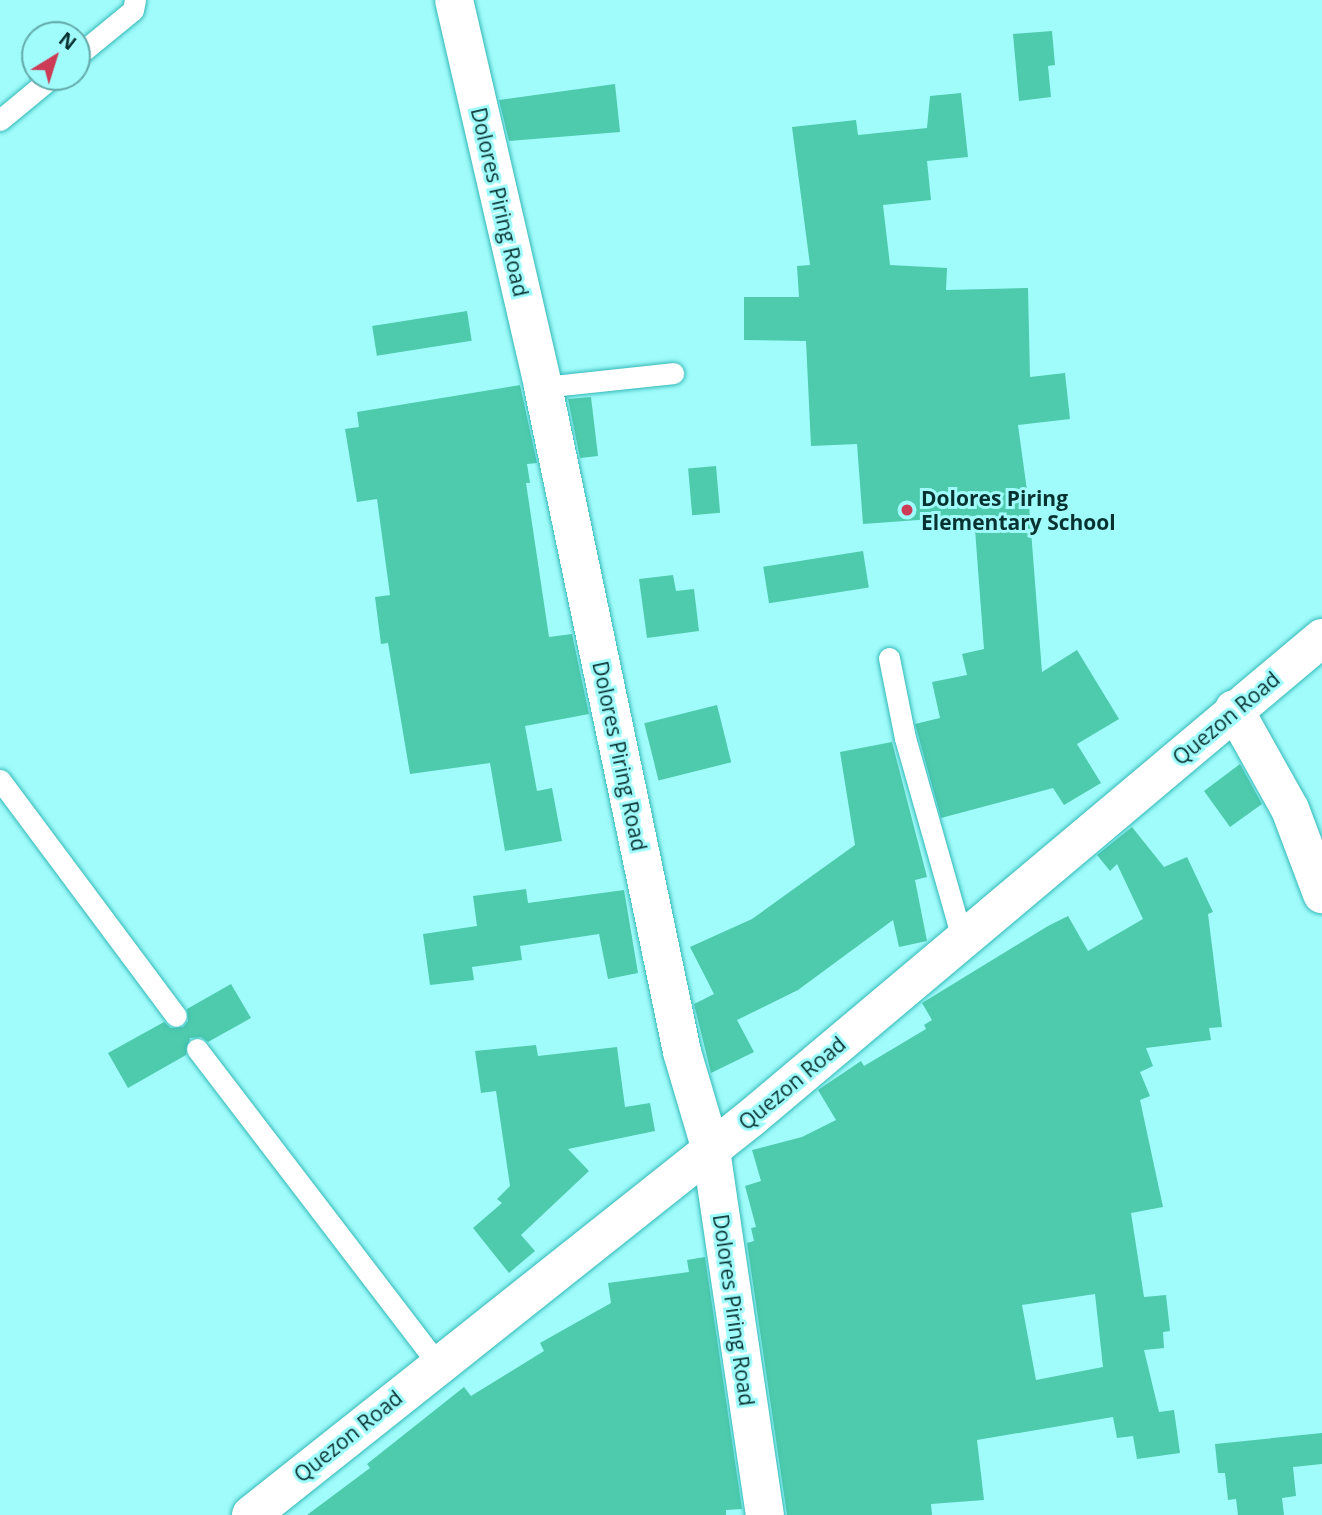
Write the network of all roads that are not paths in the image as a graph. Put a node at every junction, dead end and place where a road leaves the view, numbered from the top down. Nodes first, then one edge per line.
1 (135, 0) edge
2 (454, 0) edge
3 (91, 44) edge
4 (35, 91) edge
5 (0, 120) edge
6 (673, 373) dead end
7 (543, 387) junction
8 (1322, 638) edge
9 (889, 658) dead end
10 (1234, 709) junction
11 (0, 780) edge
12 (1322, 894) edge
13 (963, 941) junction
14 (176, 1016) dead end
15 (197, 1048) dead end
16 (710, 1150) junction
17 (438, 1364) junction
18 (251, 1515) edge
19 (765, 1515) edge

1 - 3 lane
2 - 7 street, Dolores Piring Road
4 - 5 lane
6 - 7 lane
7 - 16 street, Dolores Piring Road
8 - 10 street, Quezon Road
9 - 13 lane
10 - 12 street
10 - 13 street, Quezon Road
11 - 14 lane
13 - 16 street, Quezon Road
15 - 17 lane
16 - 17 street, Quezon Road
16 - 19 street, Dolores Piring Road
17 - 18 street, Quezon Road

